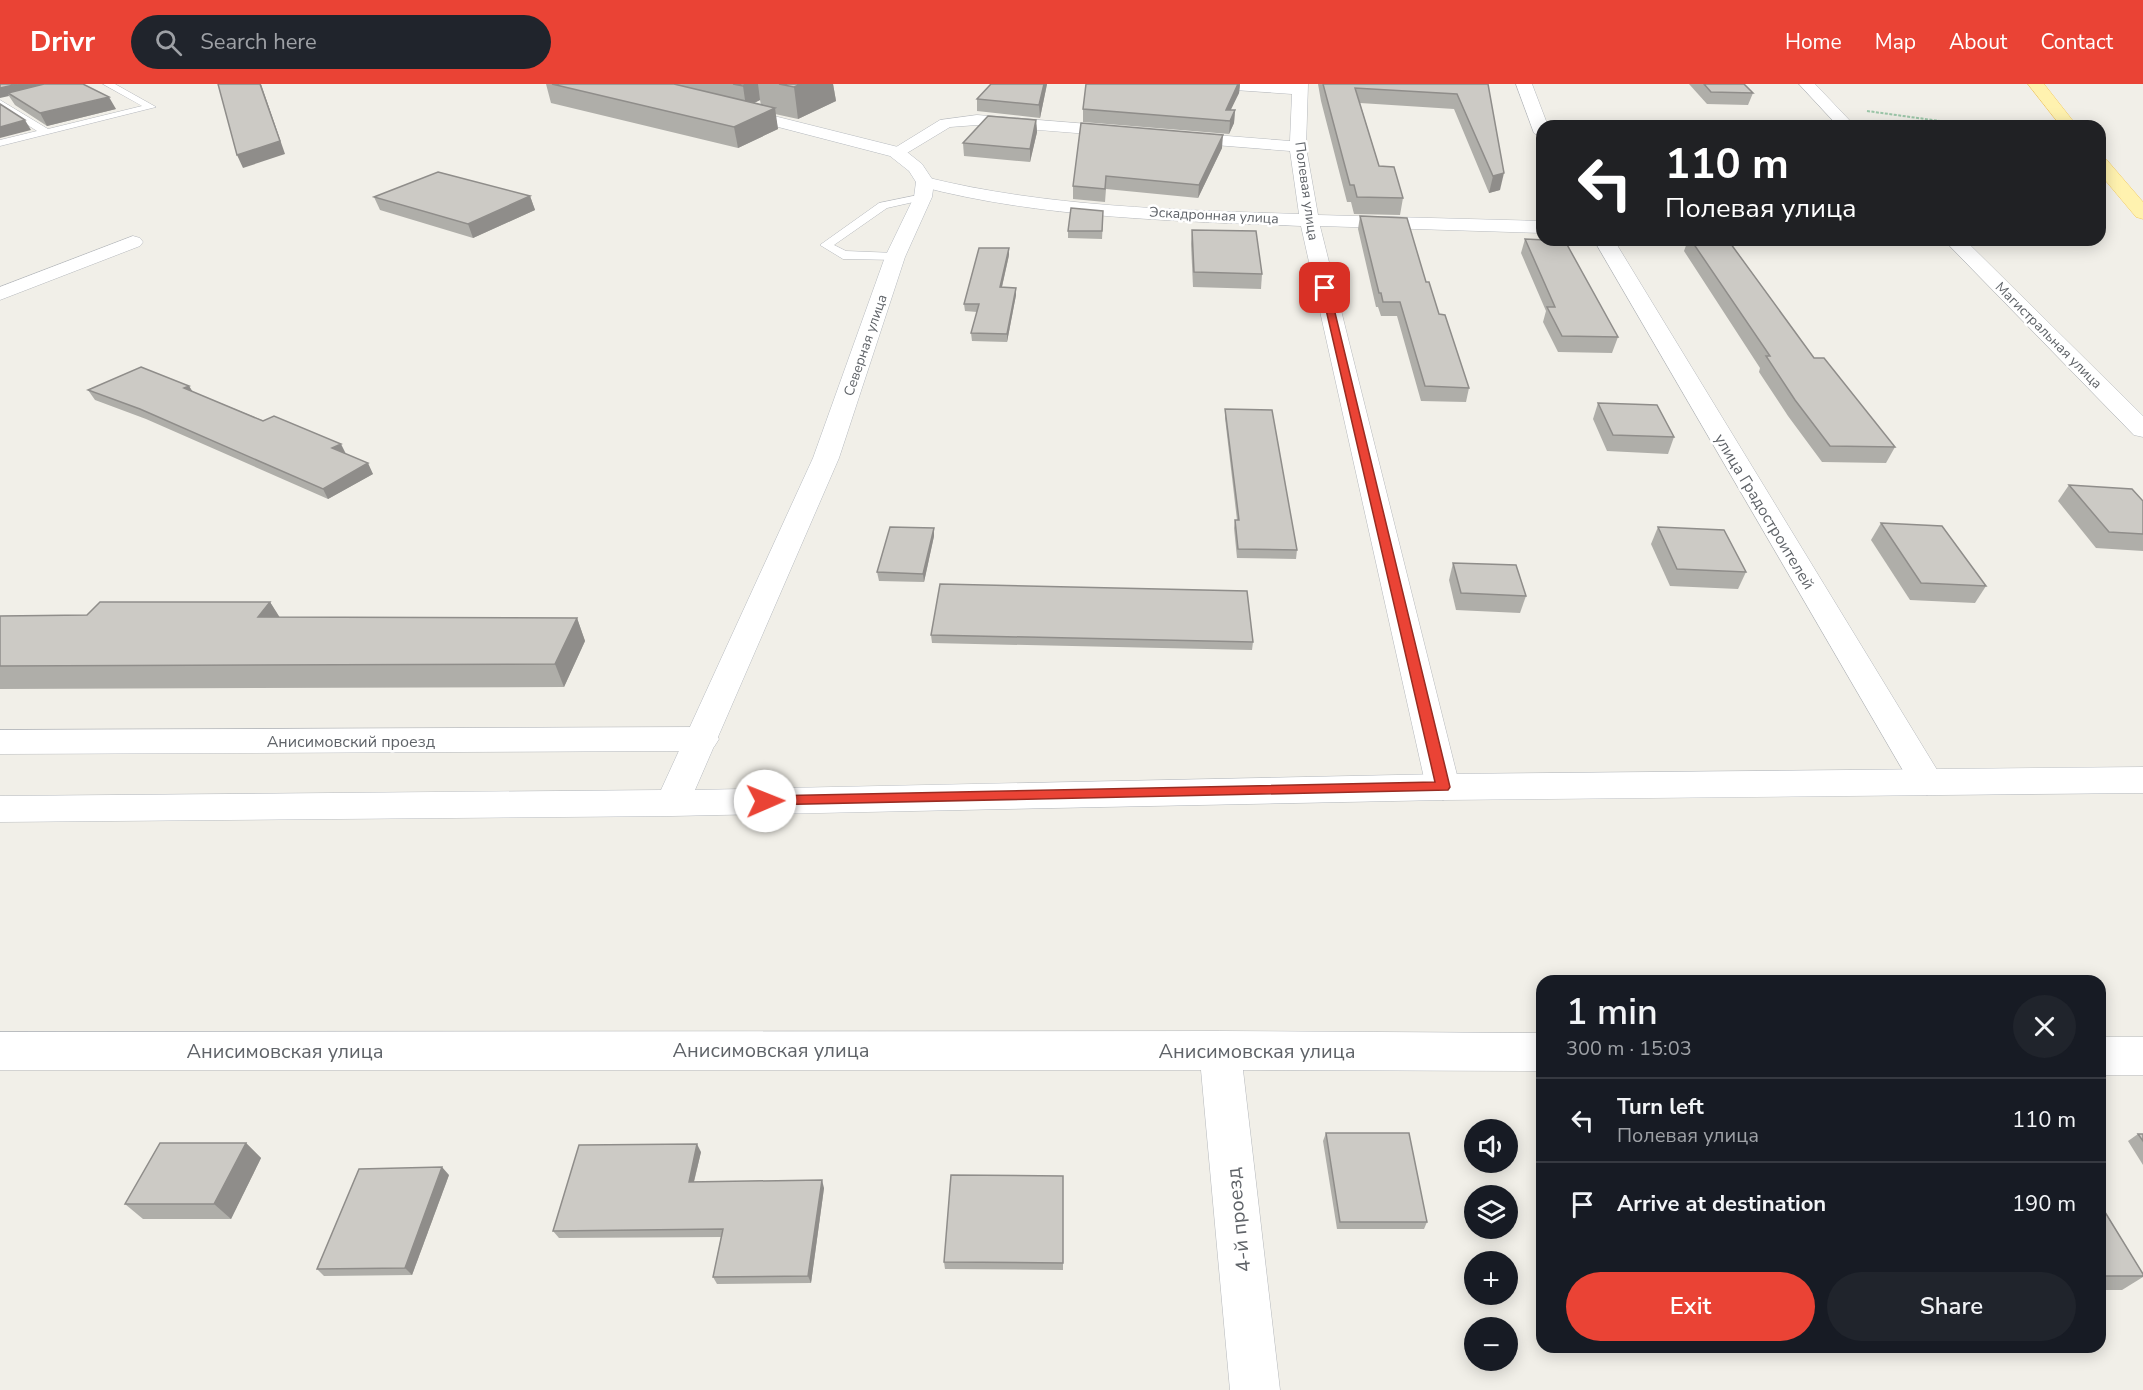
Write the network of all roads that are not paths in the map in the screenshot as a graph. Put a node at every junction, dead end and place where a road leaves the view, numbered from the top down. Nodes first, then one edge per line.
1 (108, 84) edge
2 (1220, 84) edge
3 (1524, 84) edge
4 (1807, 84) edge
5 (2036, 84) edge
6 (1300, 87) edge
7 (4, 102) edge
8 (764, 104) edge
9 (721, 108) edge
10 (743, 113) junction
11 (1537, 120) edge
12 (1841, 120) edge
13 (2064, 120) edge
14 (46, 132) junction
15 (0, 143) edge
16 (1298, 147) junction
17 (896, 152) junction
18 (2106, 170) edge
19 (924, 190) junction
20 (2143, 213) edge
21 (1309, 220) junction
22 (1536, 227) edge
23 (133, 242) dead end
24 (1608, 246) edge
25 (1960, 246) edge
26 (895, 258) junction
27 (0, 294) edge
28 (2143, 430) edge
29 (702, 739) junction
30 (0, 742) edge
31 (2143, 780) edge
32 (1927, 782) junction
33 (1443, 787) junction
34 (672, 803) junction
35 (0, 809) edge
36 (1220, 1050) junction
37 (0, 1051) edge
38 (1536, 1052) edge
39 (2106, 1056) edge
40 (2143, 1056) edge
41 (1255, 1390) edge

1 - 14 lane
2 - 6 street
3 - 11 street
4 - 12 street
5 - 13 main road
6 - 16 street, Полевая улица
7 - 14 lane
8 - 10 lane
9 - 10 street
10 - 17 street
14 - 15 lane
16 - 17 street
16 - 21 street, Полевая улица
17 - 19 street
18 - 20 main road
19 - 21 street, Эскадронная улица
19 - 26 street, Северная улица
19 - 26 lane
21 - 22 street, Эскадронная улица
21 - 33 street, Полевая улица
23 - 27 street
24 - 32 street, улица Градостроителей
25 - 28 street, Магистральная улица
26 - 29 street, Северная улица
29 - 30 street, Анисимовский проезд
29 - 34 street, Северная улица
31 - 32 street
32 - 33 street
33 - 34 street
34 - 35 street
36 - 37 street, Анисимовская улица
36 - 38 street, Анисимовская улица
36 - 41 street, 4-й проезд
39 - 40 street

